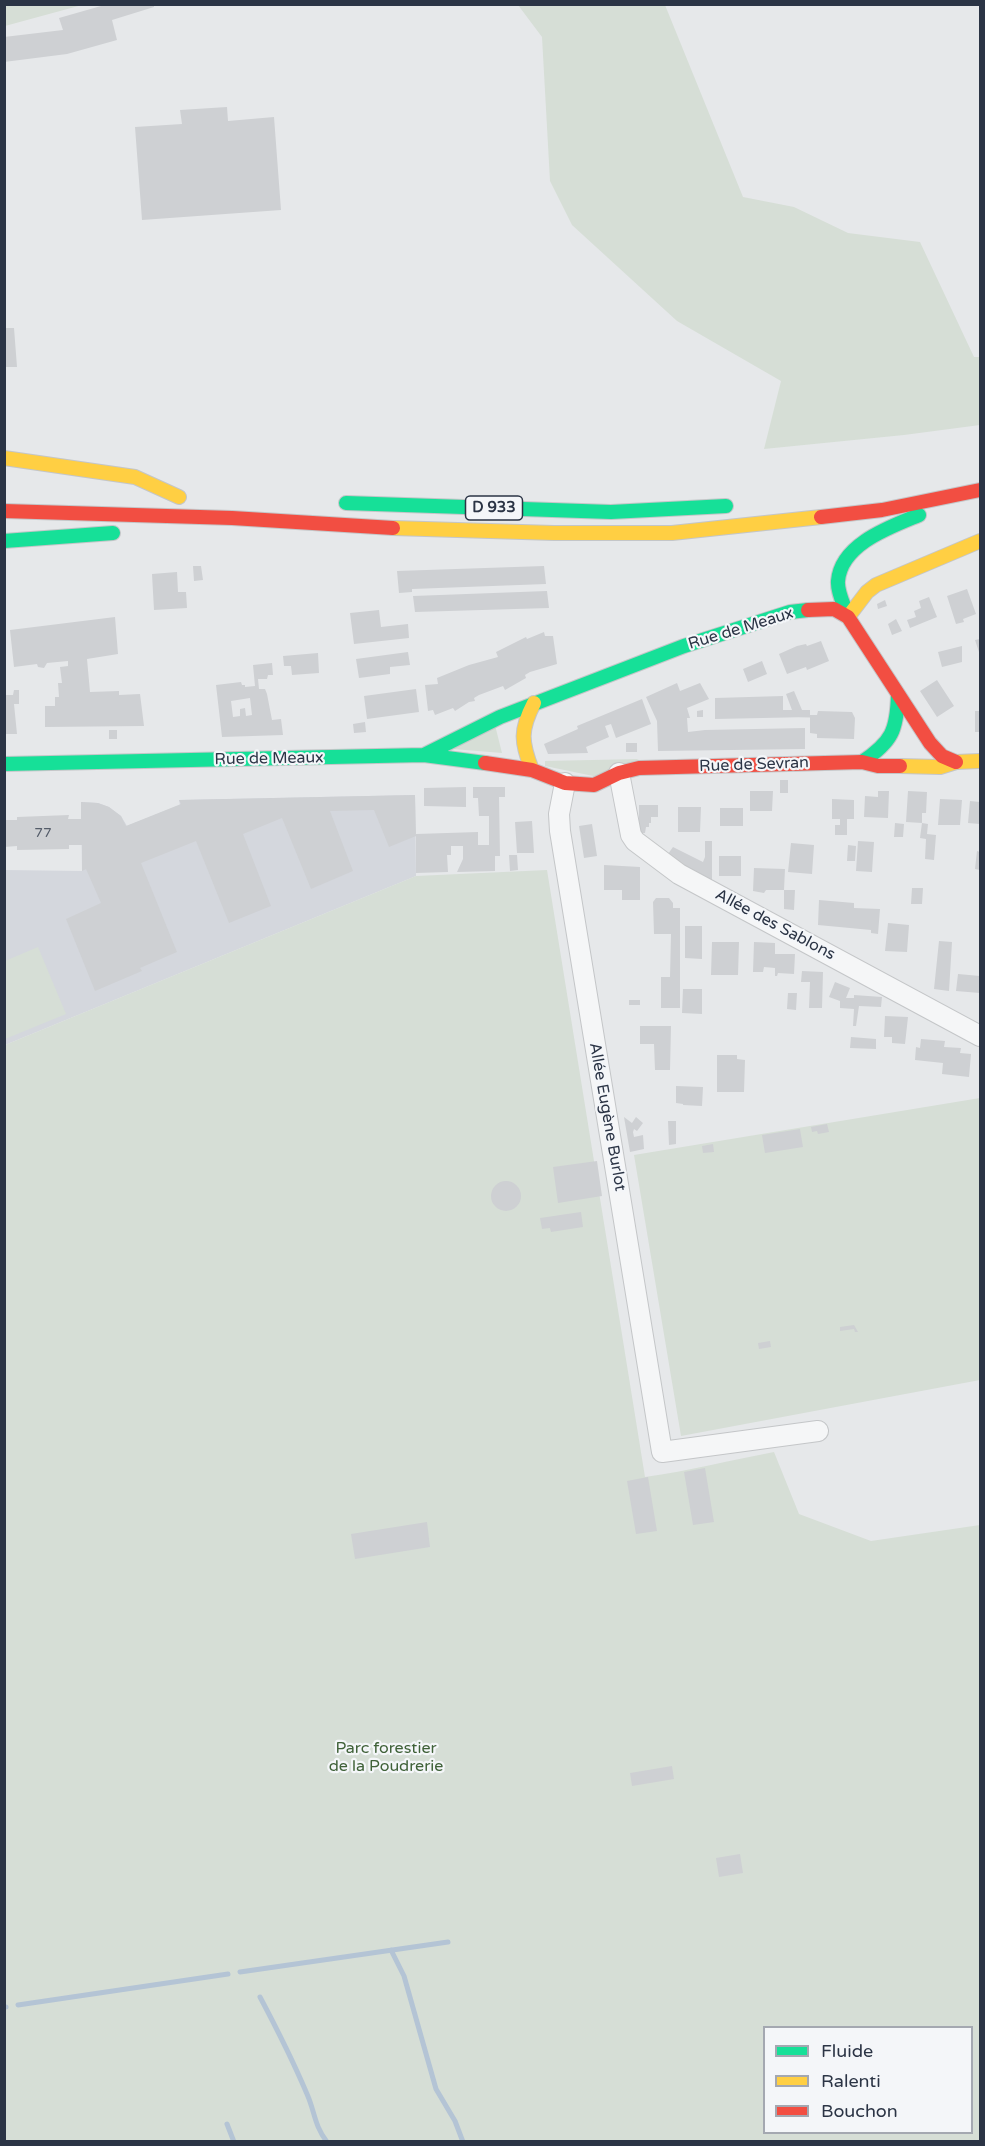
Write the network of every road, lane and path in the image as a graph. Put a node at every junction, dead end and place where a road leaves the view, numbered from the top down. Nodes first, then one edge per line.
1 (4, 458) edge
2 (981, 490) edge
3 (981, 495) edge
4 (144, 496) dead end
5 (335, 502) dead end
6 (745, 505) dead end
7 (4, 511) edge
8 (232, 518) junction
9 (167, 530) dead end
10 (132, 532) dead end
11 (4, 541) edge
12 (981, 541) edge
13 (848, 617) junction
14 (898, 696) junction
15 (534, 704) junction
16 (424, 755) junction
17 (981, 761) edge
18 (862, 762) junction
19 (956, 762) junction
20 (4, 764) edge
21 (532, 770) junction
22 (619, 773) junction
23 (565, 783) junction
24 (981, 1036) edge
25 (818, 1431) dead end

1 - 4 main road
2 - 8 main road, D 933
3 - 13 main road
5 - 6 main road, D 933
7 - 8 main road, D 933
8 - 9 main road
10 - 11 main road
12 - 13 main road
13 - 14 main road
13 - 15 main road, Rue de Meaux
14 - 18 main road
14 - 19 main road
15 - 16 main road, Rue de Meaux
15 - 21 main road
16 - 20 main road, Rue de Meaux
16 - 21 main road, Rue de Meaux
17 - 19 main road, Rue de Sevran
18 - 19 main road, Rue de Sevran
18 - 22 main road, Rue de Sevran
21 - 23 main road, Rue de Sevran
22 - 23 main road, Rue de Sevran
22 - 24 street, Allée des Sablons
23 - 25 street, Allée Eugène Burlot

